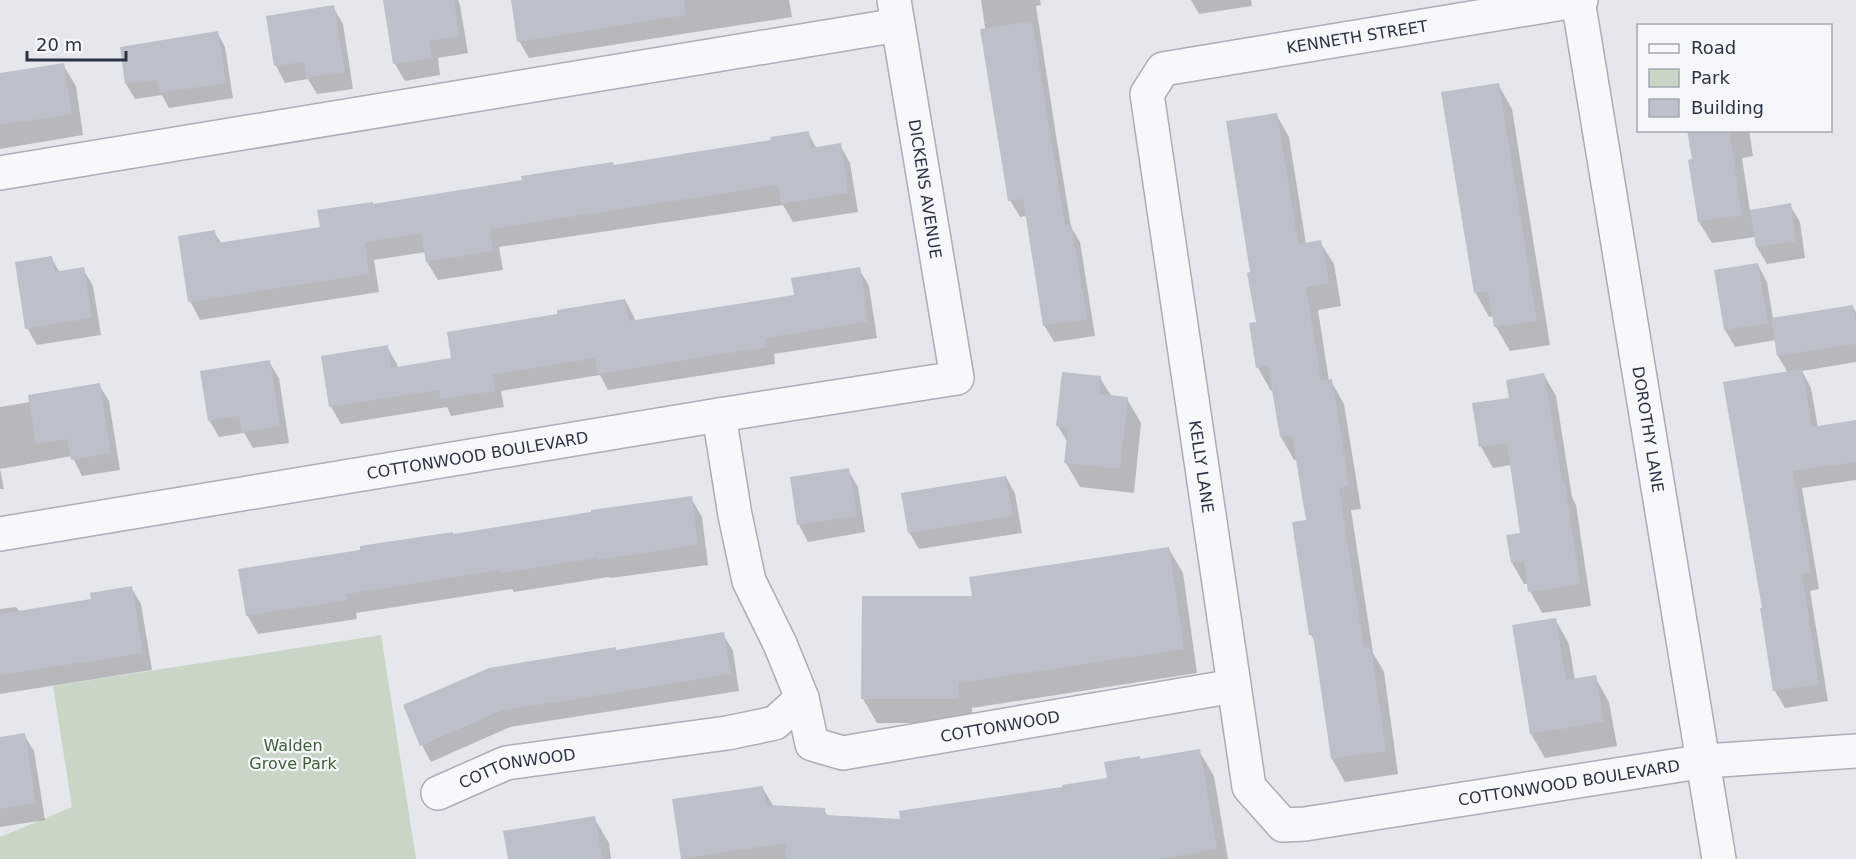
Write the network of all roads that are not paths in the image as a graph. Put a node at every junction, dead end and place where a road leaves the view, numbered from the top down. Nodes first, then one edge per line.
1 (1579, 0) edge
2 (896, 12) edge
3 (1147, 94) joint
4 (0, 173) edge
5 (957, 378) joint
6 (719, 415) junction
7 (0, 534) edge
8 (1234, 686) junction
9 (802, 698) junction
10 (1856, 751) edge
11 (1704, 761) junction
12 (438, 793) dead end
13 (1283, 825) joint
14 (1719, 859) edge

1 - 3 street, KENNETH STREET
1 - 11 street, DOROTHY LANE
2 - 4 street
2 - 5 street, DICKENS AVENUE
3 - 8 street, KELLY LANE
5 - 6 street, COTTONWOOD BOULEVARD
6 - 7 street, COTTONWOOD BOULEVARD
6 - 9 street, COTTONWOOD
8 - 9 street, COTTONWOOD
8 - 13 street, KELLY LANE
9 - 12 street, COTTONWOOD
10 - 11 street, COTTONWOOD BOULEVARD
11 - 13 street, COTTONWOOD BOULEVARD
11 - 14 street, DOROTHY LANE

